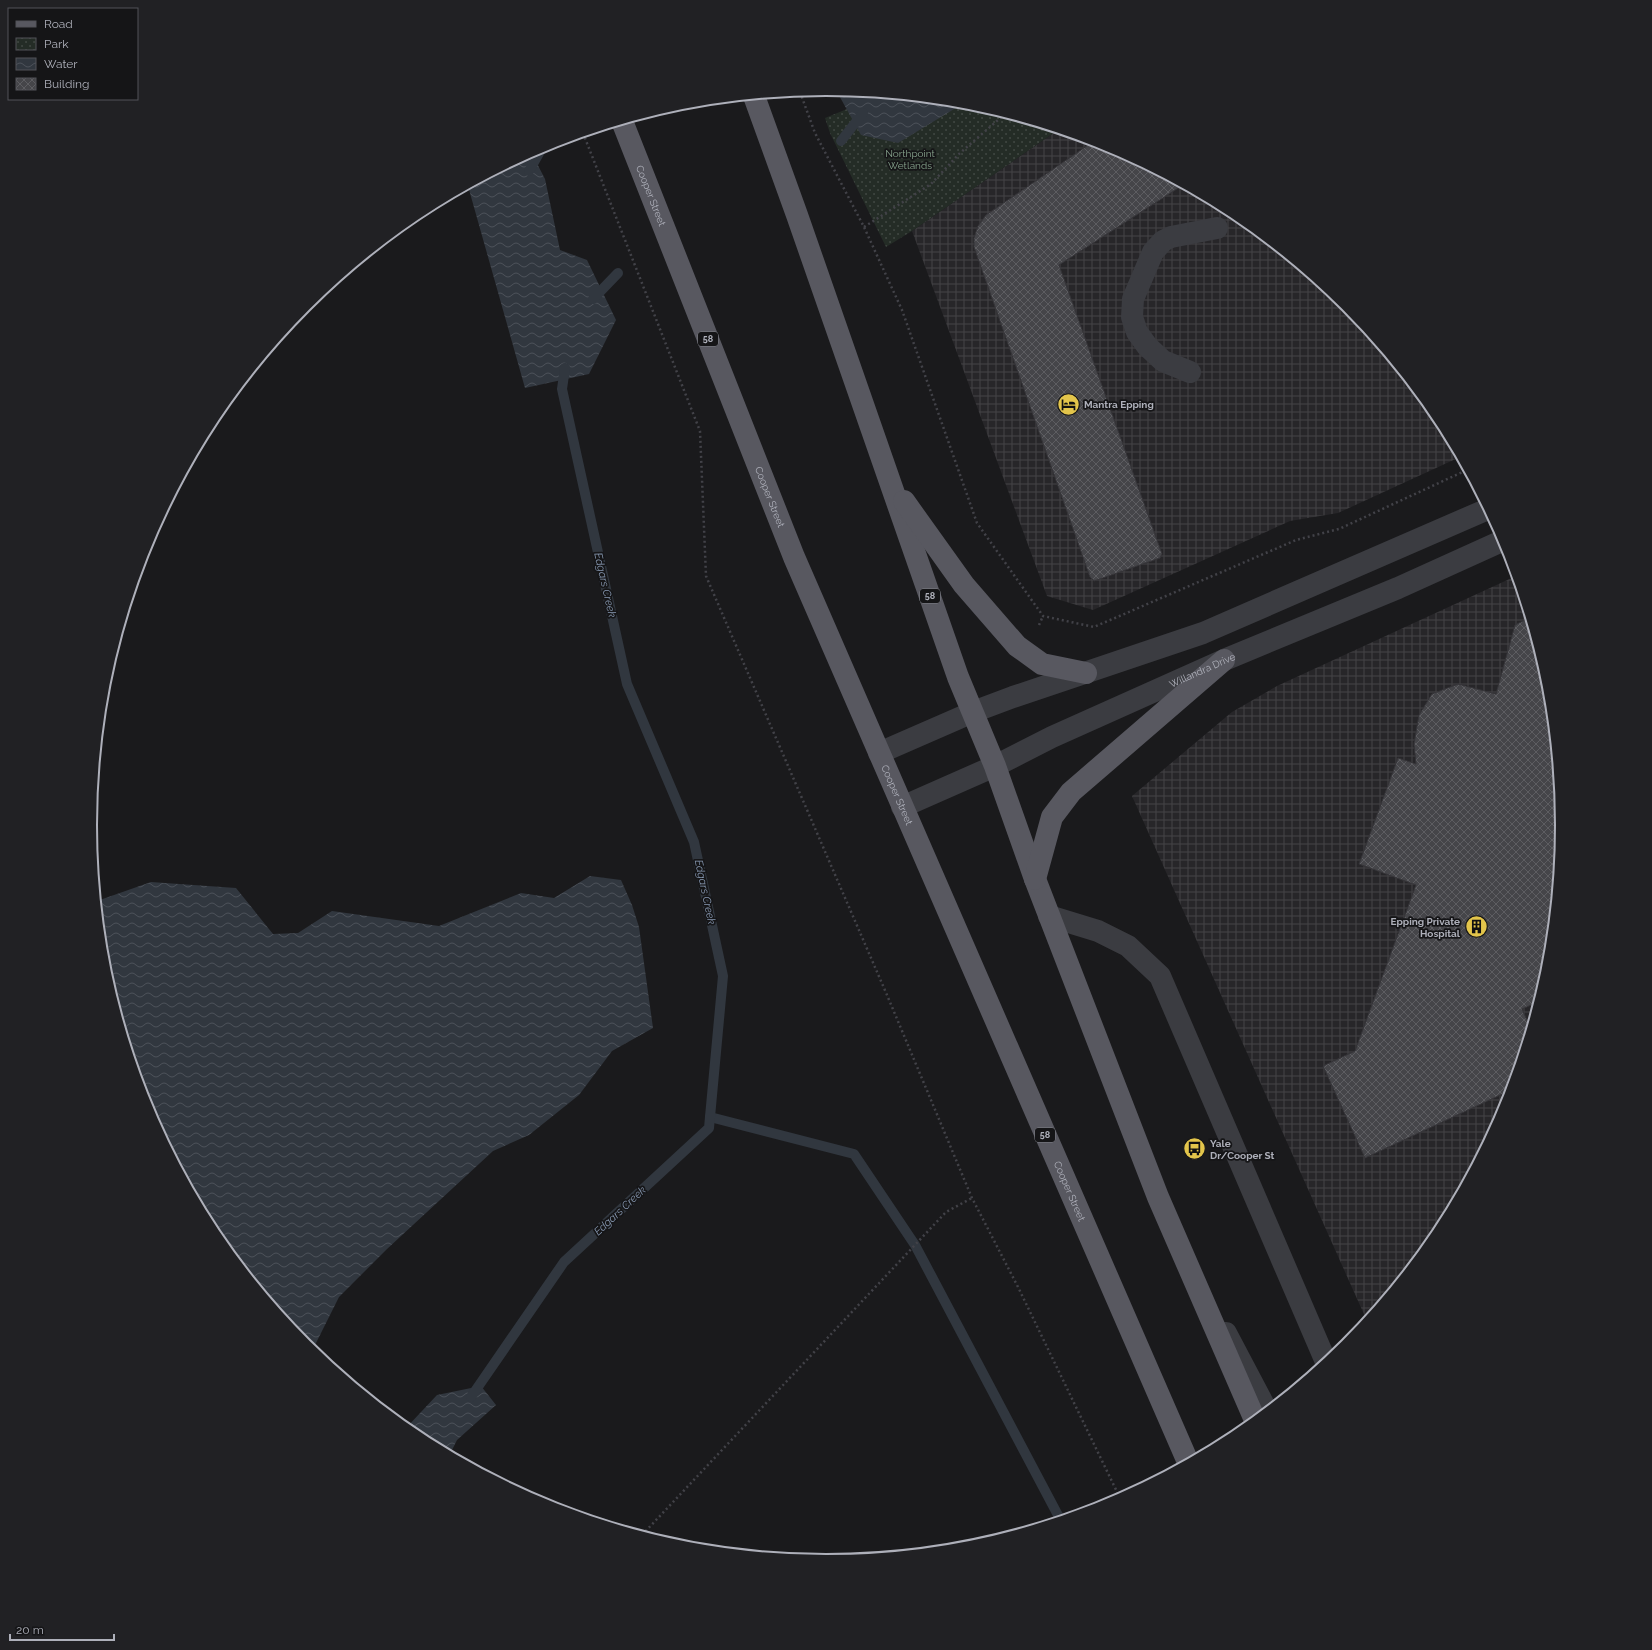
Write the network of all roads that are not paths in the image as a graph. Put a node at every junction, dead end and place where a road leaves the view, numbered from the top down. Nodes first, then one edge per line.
1 (755, 100) edge
2 (624, 125) edge
3 (1217, 228) dead end
4 (1190, 372) dead end
5 (888, 479) junction
6 (1484, 511) edge
7 (1498, 543) edge
8 (1224, 660) junction
9 (1086, 673) junction
10 (973, 712) junction
11 (879, 752) junction
12 (995, 766) junction
13 (902, 807) junction
14 (1035, 879) junction
15 (1049, 916) junction
16 (1183, 1254) junction
17 (1324, 1357) edge
18 (1265, 1407) edge
19 (1253, 1415) edge
20 (1186, 1458) edge

1 - 5 main road, 58
2 - 11 main road, Cooper Street / 58
3 - 4 street
5 - 9 main road
5 - 10 main road, 58
6 - 9 street
7 - 8 street, Willandra Drive
8 - 12 street, Willandra Drive
8 - 14 main road
9 - 10 street
10 - 11 street
10 - 12 main road, 58
11 - 13 main road, Cooper Street / 58
12 - 13 street, Willandra Drive
12 - 14 main road, 58
13 - 20 main road, Cooper Street / 58
14 - 15 main road, 58
15 - 16 main road, 58
15 - 17 street
16 - 18 street
16 - 19 main road, 58

